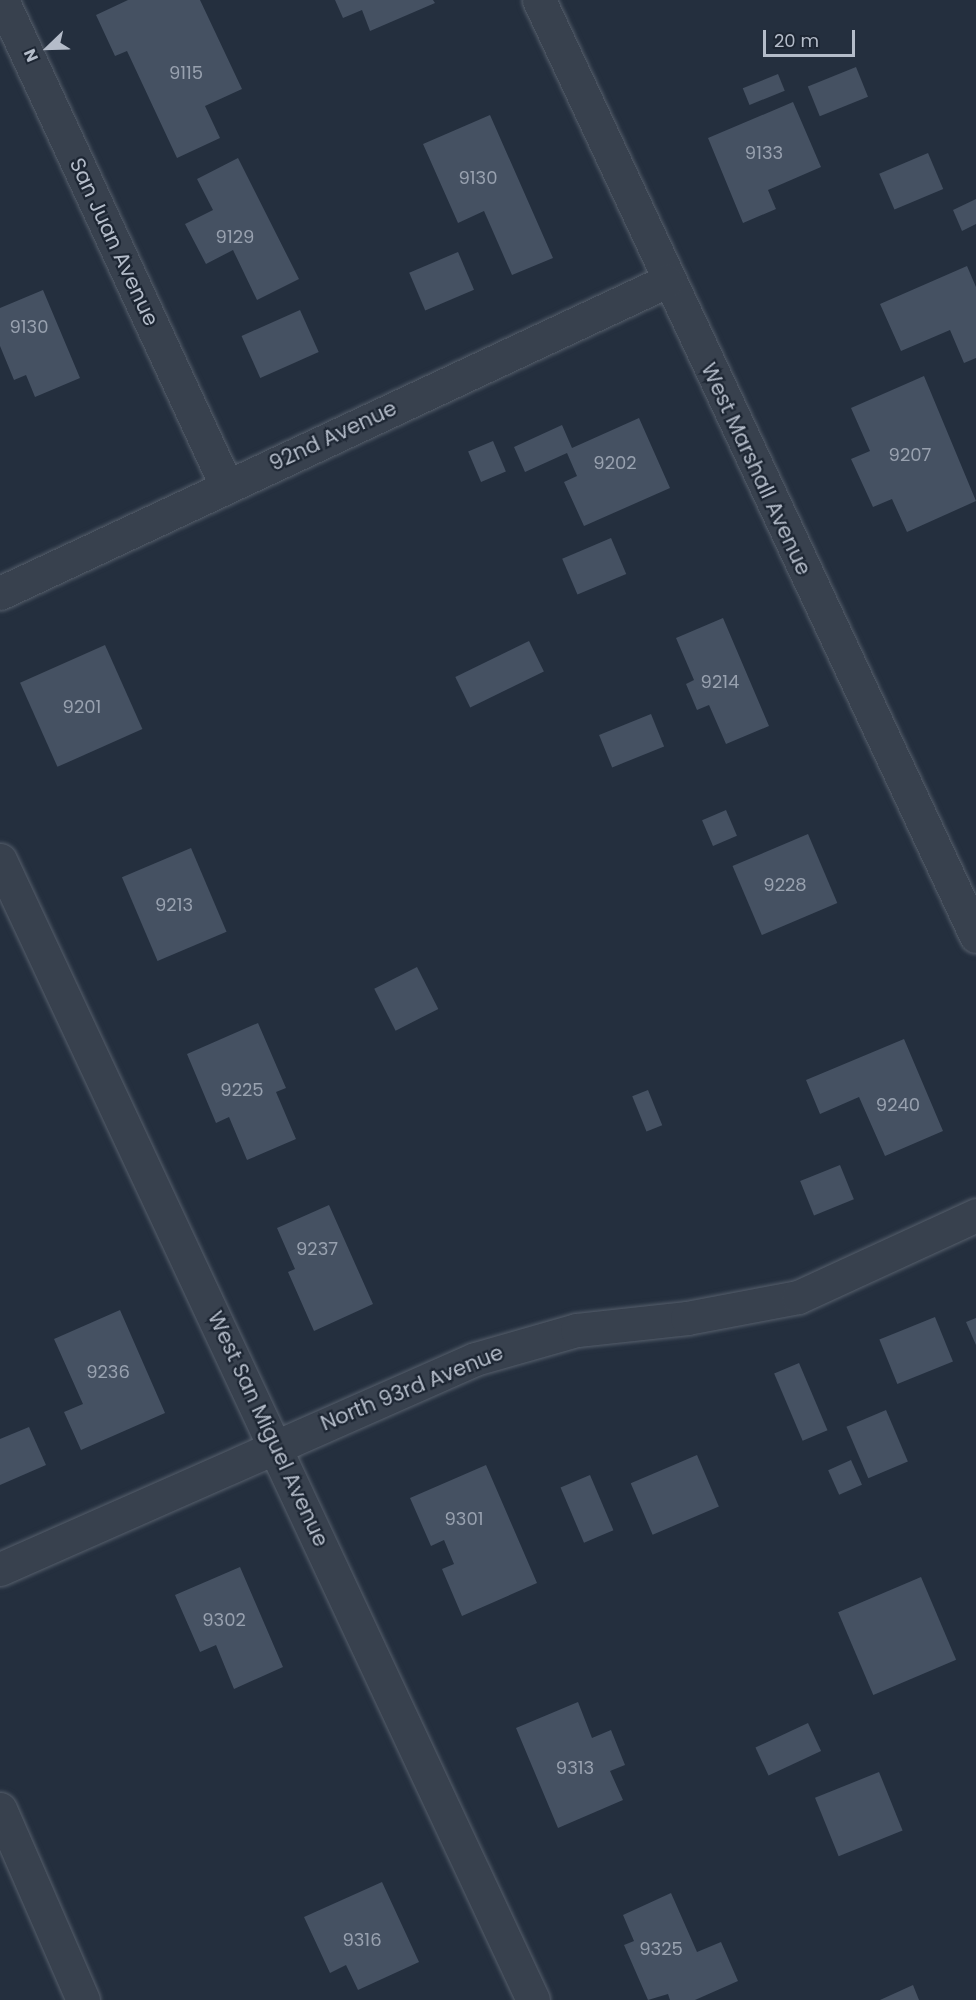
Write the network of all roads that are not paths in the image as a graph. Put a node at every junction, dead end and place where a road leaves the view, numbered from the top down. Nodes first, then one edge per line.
1 (2, 0) edge
2 (539, 0) edge
3 (667, 281) junction
4 (226, 485) junction
5 (0, 593) edge
6 (0, 860) edge
7 (976, 936) edge
8 (976, 1215) edge
9 (275, 1443) junction
10 (0, 1569) edge
11 (0, 1809) edge
12 (84, 2000) edge
13 (533, 2000) edge

1 - 4 street, San Juan Avenue
2 - 3 street, West Marshall Avenue
3 - 4 street, 92nd Avenue
3 - 7 street, West Marshall Avenue
4 - 5 street, 92nd Avenue
6 - 9 street, West San Miguel Avenue
8 - 9 street, North 93rd Avenue
9 - 10 street, North 93rd Avenue
9 - 13 street, West San Miguel Avenue
11 - 12 street

